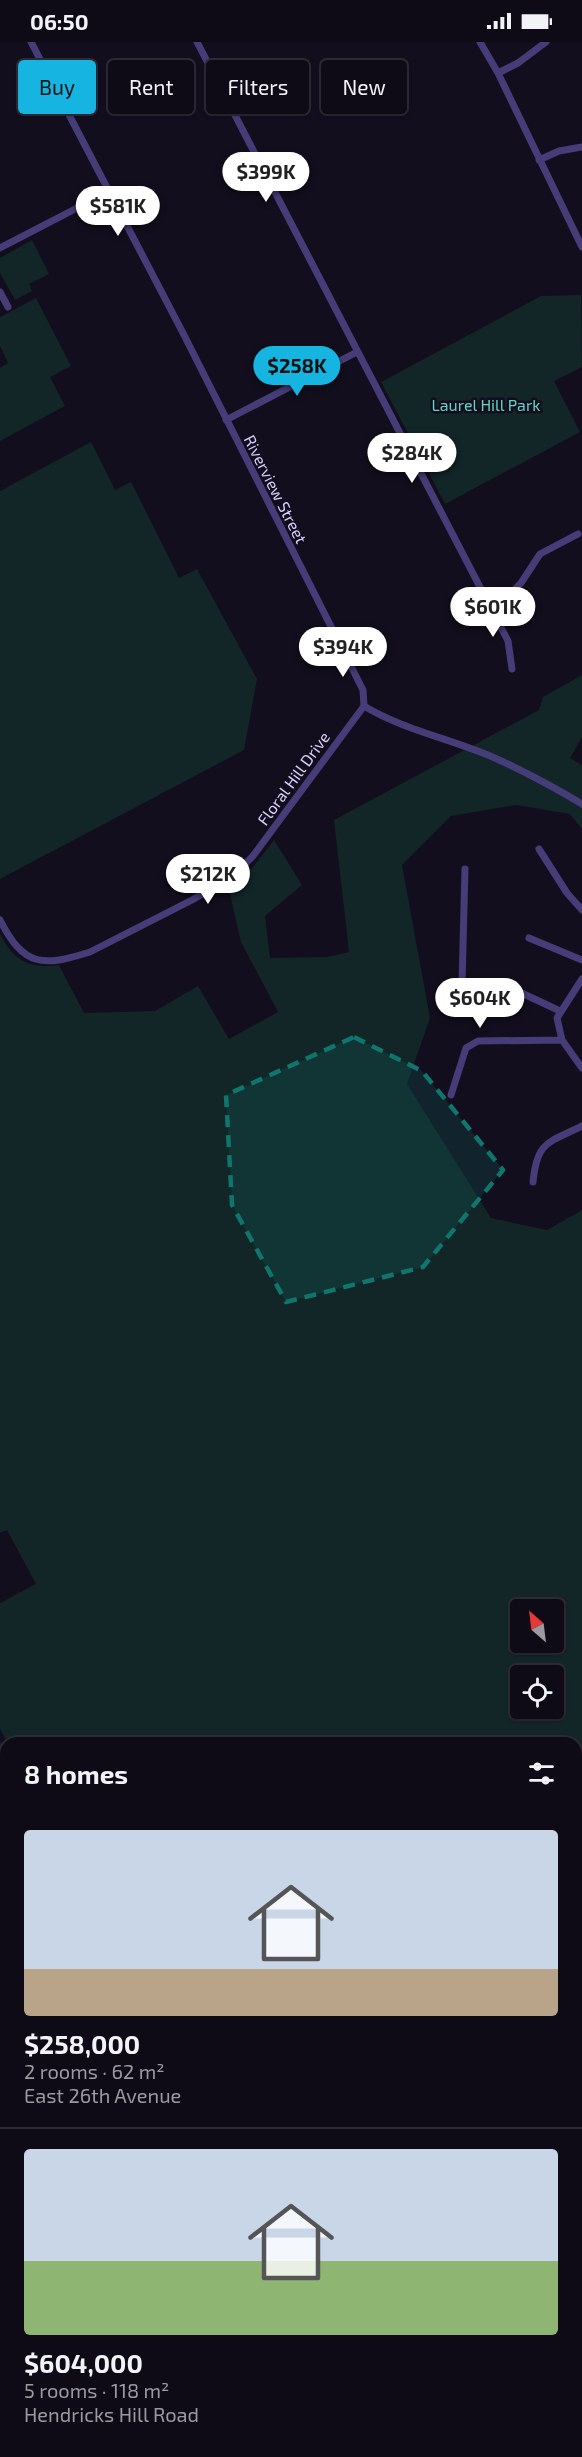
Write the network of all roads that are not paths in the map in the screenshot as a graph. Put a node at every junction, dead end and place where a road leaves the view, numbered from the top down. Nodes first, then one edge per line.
1 (31, 42) edge
2 (197, 42) edge
3 (480, 42) edge
4 (546, 42) edge
5 (498, 73) junction
6 (582, 147) edge
7 (539, 160) junction
8 (108, 192) junction
9 (582, 247) edge
10 (0, 248) edge
11 (0, 292) edge
12 (8, 307) dead end
13 (357, 352) junction
14 (226, 420) junction
15 (578, 534) dead end
16 (489, 604) junction
17 (512, 669) dead end
18 (364, 706) junction
19 (582, 804) edge
20 (539, 849) dead end
21 (465, 868) dead end
22 (582, 910) edge
23 (0, 920) edge
24 (529, 938) dead end
25 (582, 960) edge
26 (582, 980) edge
27 (560, 1011) junction
28 (562, 1040) junction
29 (582, 1068) edge
30 (451, 1095) dead end
31 (582, 1126) edge
32 (533, 1182) dead end

1 - 8 street, Riverview Street
2 - 13 street
3 - 5 street
4 - 5 street
5 - 7 street
6 - 7 street
7 - 9 street
8 - 10 street
8 - 14 street, Riverview Street
11 - 12 street
13 - 14 street
13 - 16 street
14 - 18 street, Riverview Street
15 - 16 street
16 - 17 street
18 - 19 street
18 - 23 street, Floral Hill Drive
20 - 22 street
21 - 27 street
24 - 25 street
26 - 27 street
27 - 28 street
28 - 29 street
28 - 30 street
31 - 32 street

